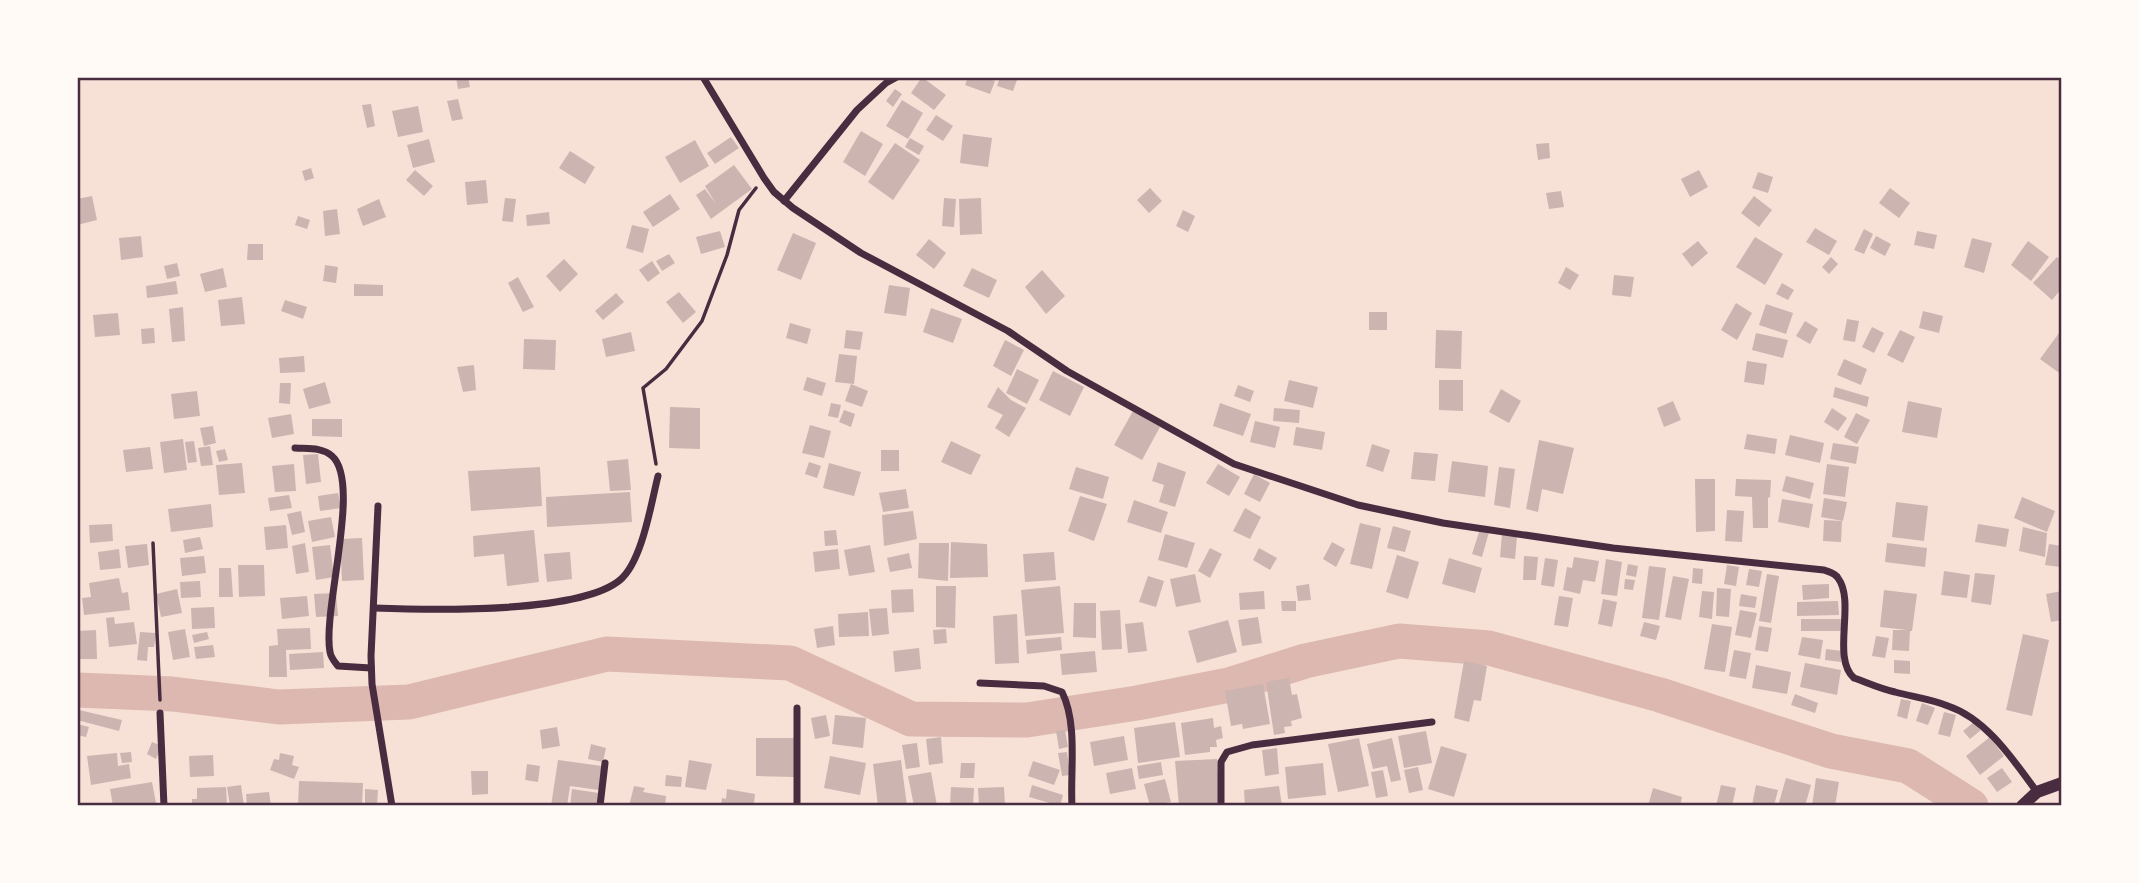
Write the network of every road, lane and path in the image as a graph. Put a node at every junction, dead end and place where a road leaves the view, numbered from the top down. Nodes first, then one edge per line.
1 (703, 77) edge
2 (897, 77) edge
3 (764, 178) junction
4 (784, 201) junction
5 (295, 448) dead end
6 (658, 476) joint
7 (378, 506) dead end
8 (153, 543) dead end
9 (374, 608) junction
10 (371, 668) junction
11 (980, 682) dead end
12 (797, 708) dead end
13 (160, 713) joint
14 (1432, 722) dead end
15 (605, 763) dead end
16 (2062, 783) edge
17 (2037, 792) junction
18 (799, 805) edge
19 (164, 806) edge
20 (391, 806) edge
21 (600, 806) edge
22 (1072, 806) edge
23 (1221, 806) edge
24 (2022, 806) edge

1 - 3 street
2 - 4 street
3 - 4 street
3 - 6 path
4 - 17 street
5 - 10 street
6 - 9 street
7 - 9 street
8 - 13 path
9 - 10 street
10 - 20 street
11 - 22 street
12 - 18 street
13 - 19 street
14 - 23 street
15 - 21 street
16 - 17 main road
17 - 24 main road

